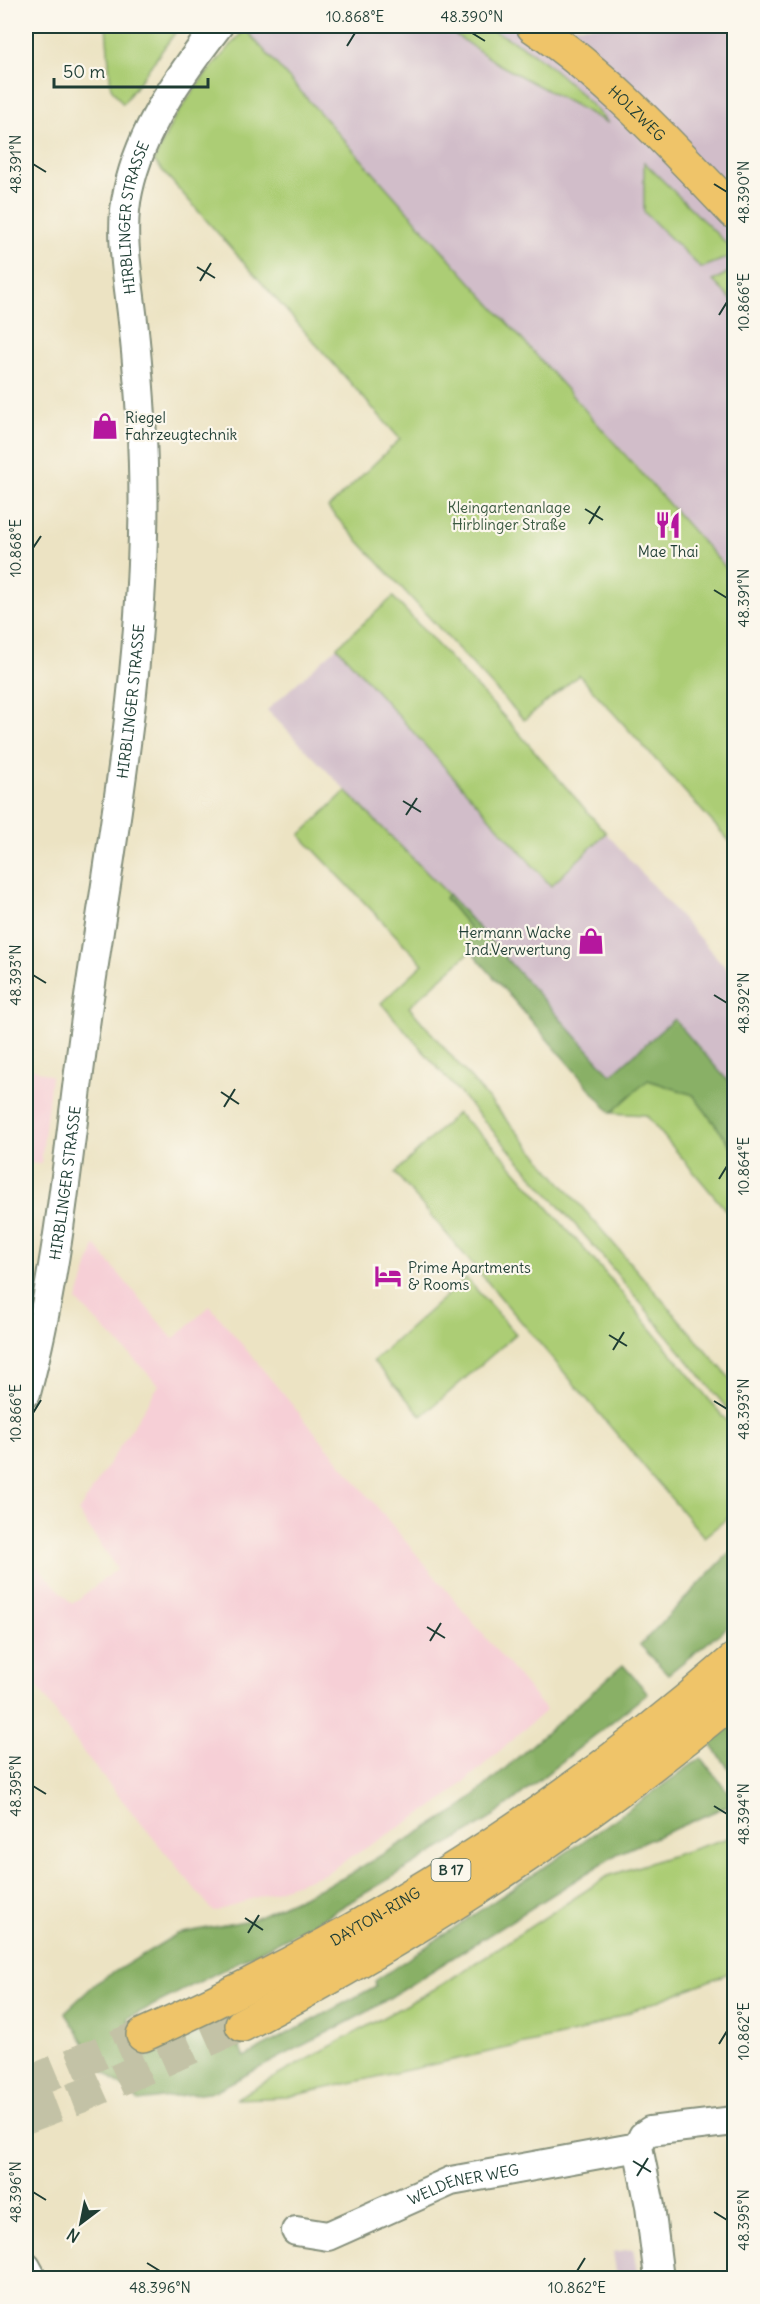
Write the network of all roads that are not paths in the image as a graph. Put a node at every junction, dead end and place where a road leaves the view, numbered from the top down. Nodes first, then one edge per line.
1 (218, 26) edge
2 (533, 26) edge
3 (735, 212) edge
4 (26, 1393) edge
5 (735, 1660) edge
6 (735, 1700) edge
7 (242, 2025) tunnel mouth
8 (143, 2035) tunnel mouth
9 (735, 2121) edge
10 (638, 2147) junction
11 (296, 2231) dead end
12 (26, 2267) edge
13 (32, 2278) edge
14 (659, 2278) edge

1 - 4 street, HIRBLINGER STRASSE
2 - 3 main road, HOLZWEG
5 - 8 main road, DAYTON-RING / B 17
6 - 7 main road, DAYTON-RING / B 17
9 - 10 street
10 - 11 street, WELDENER WEG
10 - 14 street
12 - 13 street

